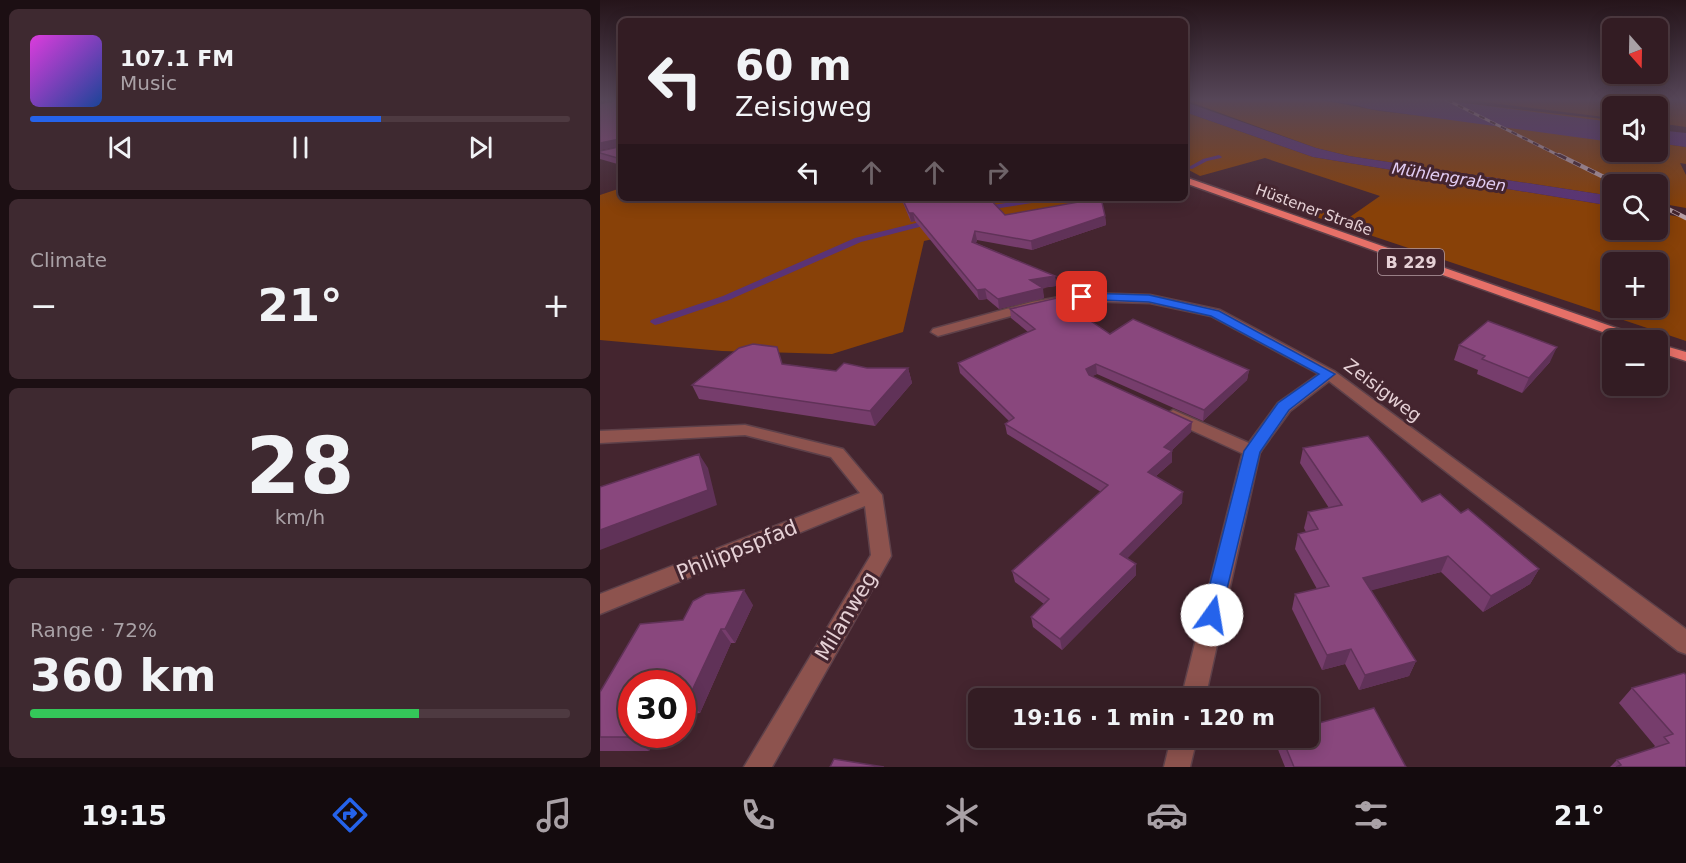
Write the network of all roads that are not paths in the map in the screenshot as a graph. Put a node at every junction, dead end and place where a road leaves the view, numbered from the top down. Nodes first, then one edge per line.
1 (1188, 181) edge
2 (1609, 330) edge
3 (938, 332) dead end
4 (1668, 351) edge
5 (1686, 357) edge
6 (1329, 374) junction
7 (1158, 408) edge
8 (600, 437) edge
9 (1252, 451) junction
10 (873, 495) junction
11 (600, 604) edge
12 (1686, 643) edge
13 (1195, 688) edge
14 (1182, 748) edge
15 (757, 767) edge
16 (1177, 767) edge

1 - 2 main road, Hüstener Straße / B 229
3 - 6 street, Zeisigweg
4 - 5 main road
6 - 9 street
6 - 12 street, Zeisigweg
7 - 9 street
8 - 10 street
9 - 13 street
10 - 11 street, Philippspfad
10 - 15 street, Milanweg
14 - 16 street

